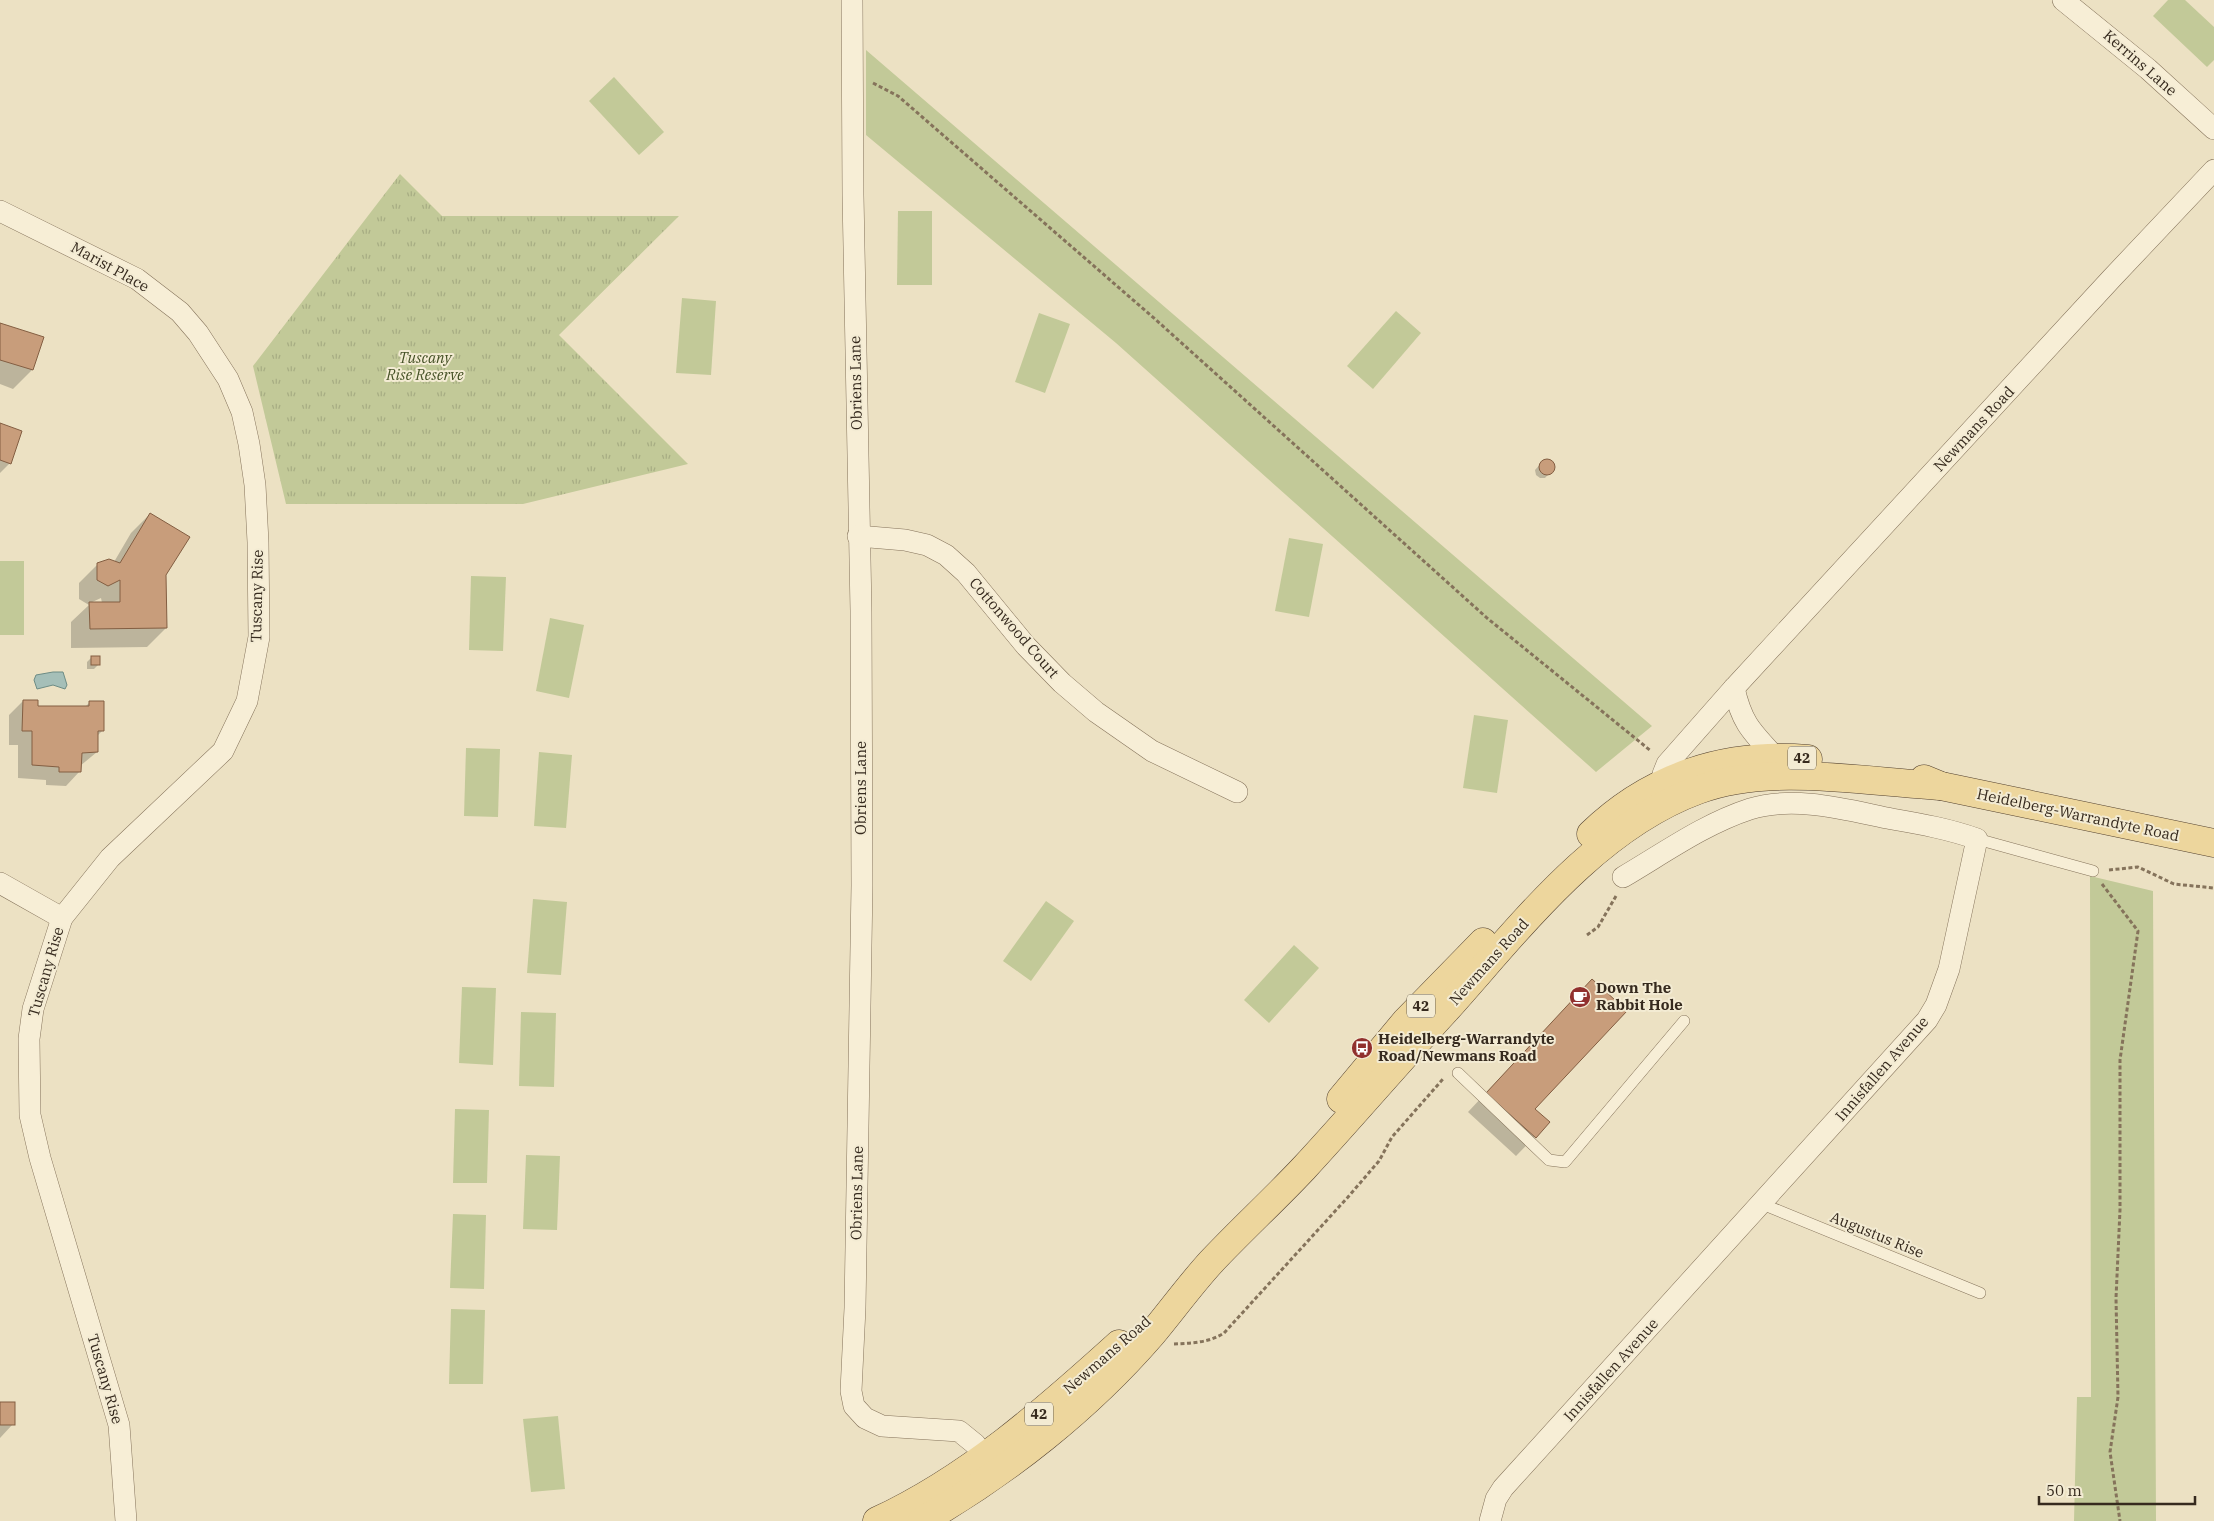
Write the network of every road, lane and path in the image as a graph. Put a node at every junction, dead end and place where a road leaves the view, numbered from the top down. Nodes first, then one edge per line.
1 (852, 0) edge
2 (2063, 0) edge
3 (852, 72) junction
4 (2214, 129) edge
5 (2214, 170) edge
6 (0, 211) edge
7 (858, 536) junction
8 (258, 542) joint
9 (1734, 688) junction
10 (1776, 758) junction
11 (1664, 784) junction
12 (1941, 786) junction
13 (1237, 792) dead end
14 (1977, 839) junction
15 (2214, 843) edge
16 (2093, 872) junction
17 (1623, 877) joint
18 (0, 883) edge
19 (2214, 888) edge
20 (62, 918) junction
21 (1587, 935) dead end
22 (1684, 1022) dead end
23 (1452, 1074) joint
24 (1762, 1204) junction
25 (1980, 1293) dead end
26 (1171, 1345) dead end
27 (993, 1464) junction
28 (126, 1521) edge
29 (880, 1521) edge
30 (922, 1521) edge
31 (1490, 1521) edge
32 (2120, 1521) edge

1 - 3 street, Obriens Lane
2 - 4 street, Kerrins Lane
3 - 7 street, Obriens Lane
3 - 11 path
5 - 9 street, Newmans Road
6 - 8 street, Marist Place
7 - 13 street, Cottonwood Court
7 - 27 street, Obriens Lane
8 - 20 street, Tuscany Rise
9 - 10 street
9 - 11 street, Newmans Road
10 - 11 main road, Heidelberg-Warrandyte Road / 42
10 - 12 main road, Heidelberg-Warrandyte Road / 42
11 - 12 main road, Heidelberg-Warrandyte Road / 42
11 - 27 main road, Newmans Road / 42
12 - 15 main road, Heidelberg-Warrandyte Road / 42
14 - 16 lane
14 - 17 street
14 - 24 street, Innisfallen Avenue
16 - 19 path
16 - 32 path
17 - 21 path
18 - 20 street
20 - 28 street, Tuscany Rise
22 - 23 lane
23 - 26 path
24 - 25 lane, Augustus Rise
24 - 31 street, Innisfallen Avenue
27 - 29 main road, Newmans Road / 42
27 - 30 main road, Newmans Road / 42

